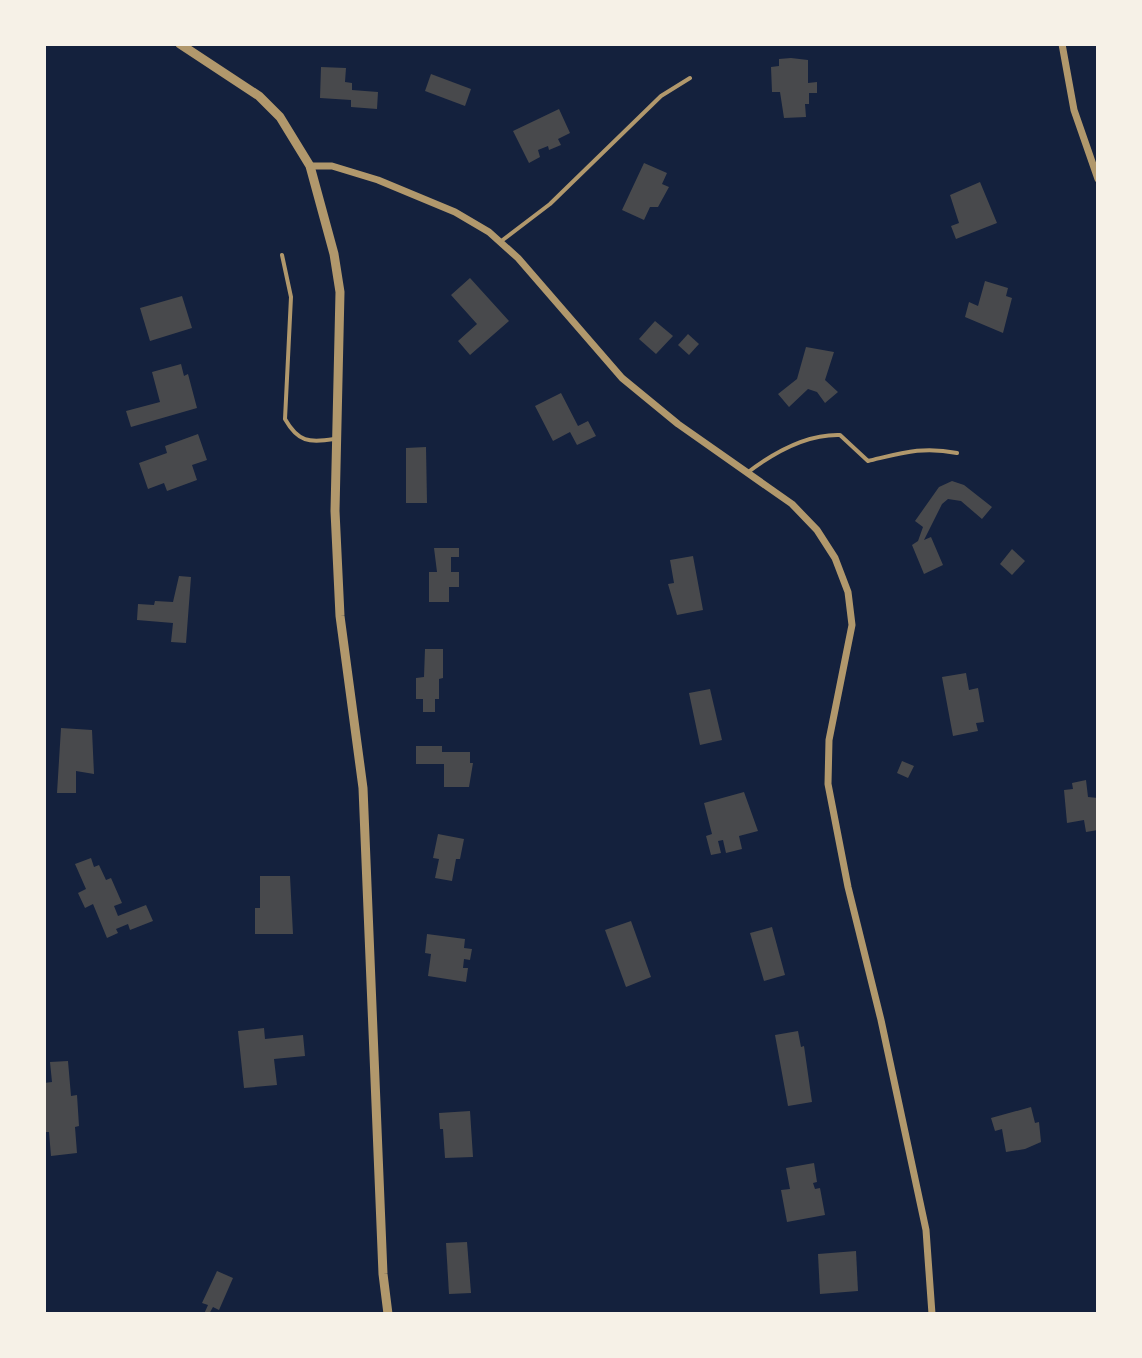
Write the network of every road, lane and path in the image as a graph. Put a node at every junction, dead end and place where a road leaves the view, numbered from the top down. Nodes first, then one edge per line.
1 (180, 44) edge
2 (1062, 44) edge
3 (690, 78) dead end
4 (310, 166) junction
5 (1098, 179) edge
6 (500, 242) junction
7 (282, 255) dead end
8 (336, 439) junction
9 (957, 453) dead end
10 (747, 473) junction
11 (388, 1314) edge
12 (932, 1314) edge

1 - 4 street
2 - 5 street
3 - 6 lane
4 - 6 street
4 - 8 street
6 - 10 street
7 - 8 lane
8 - 11 street
9 - 10 lane
10 - 12 street

